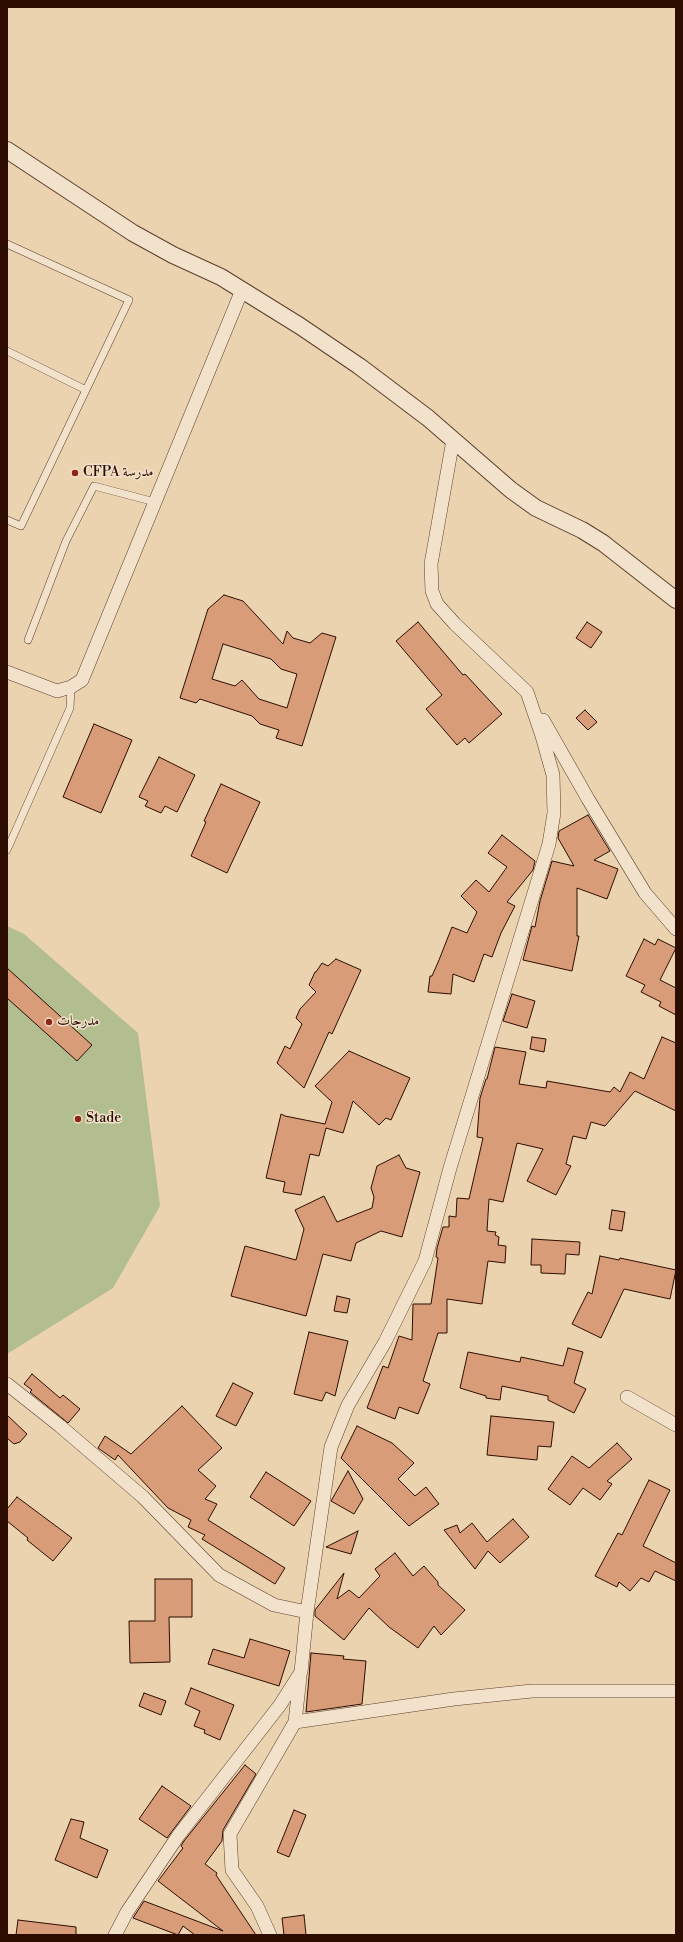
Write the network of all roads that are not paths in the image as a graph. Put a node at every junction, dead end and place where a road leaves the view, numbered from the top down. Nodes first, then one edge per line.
1 (7, 150) edge
2 (7, 244) edge
3 (242, 290) junction
4 (7, 351) edge
5 (86, 390) junction
6 (453, 440) junction
7 (155, 502) junction
8 (7, 520) edge
9 (676, 600) edge
10 (28, 640) dead end
11 (7, 672) edge
12 (71, 687) junction
13 (527, 692) junction
14 (7, 850) edge
15 (676, 929) edge
16 (7, 1384) edge
17 (627, 1397) dead end
18 (676, 1425) edge
19 (307, 1612) junction
20 (300, 1672) junction
21 (676, 1691) edge
22 (294, 1722) junction
23 (115, 1935) edge
24 (270, 1935) edge

1 - 3 street
2 - 5 lane
3 - 6 street
3 - 7 street
4 - 5 lane
5 - 8 lane
6 - 9 street
6 - 13 street
7 - 10 lane
7 - 12 street
11 - 12 street
12 - 14 lane
13 - 15 street
13 - 19 street
16 - 19 street
17 - 18 street
19 - 20 street
20 - 22 street
20 - 23 street
21 - 22 street
22 - 24 street

